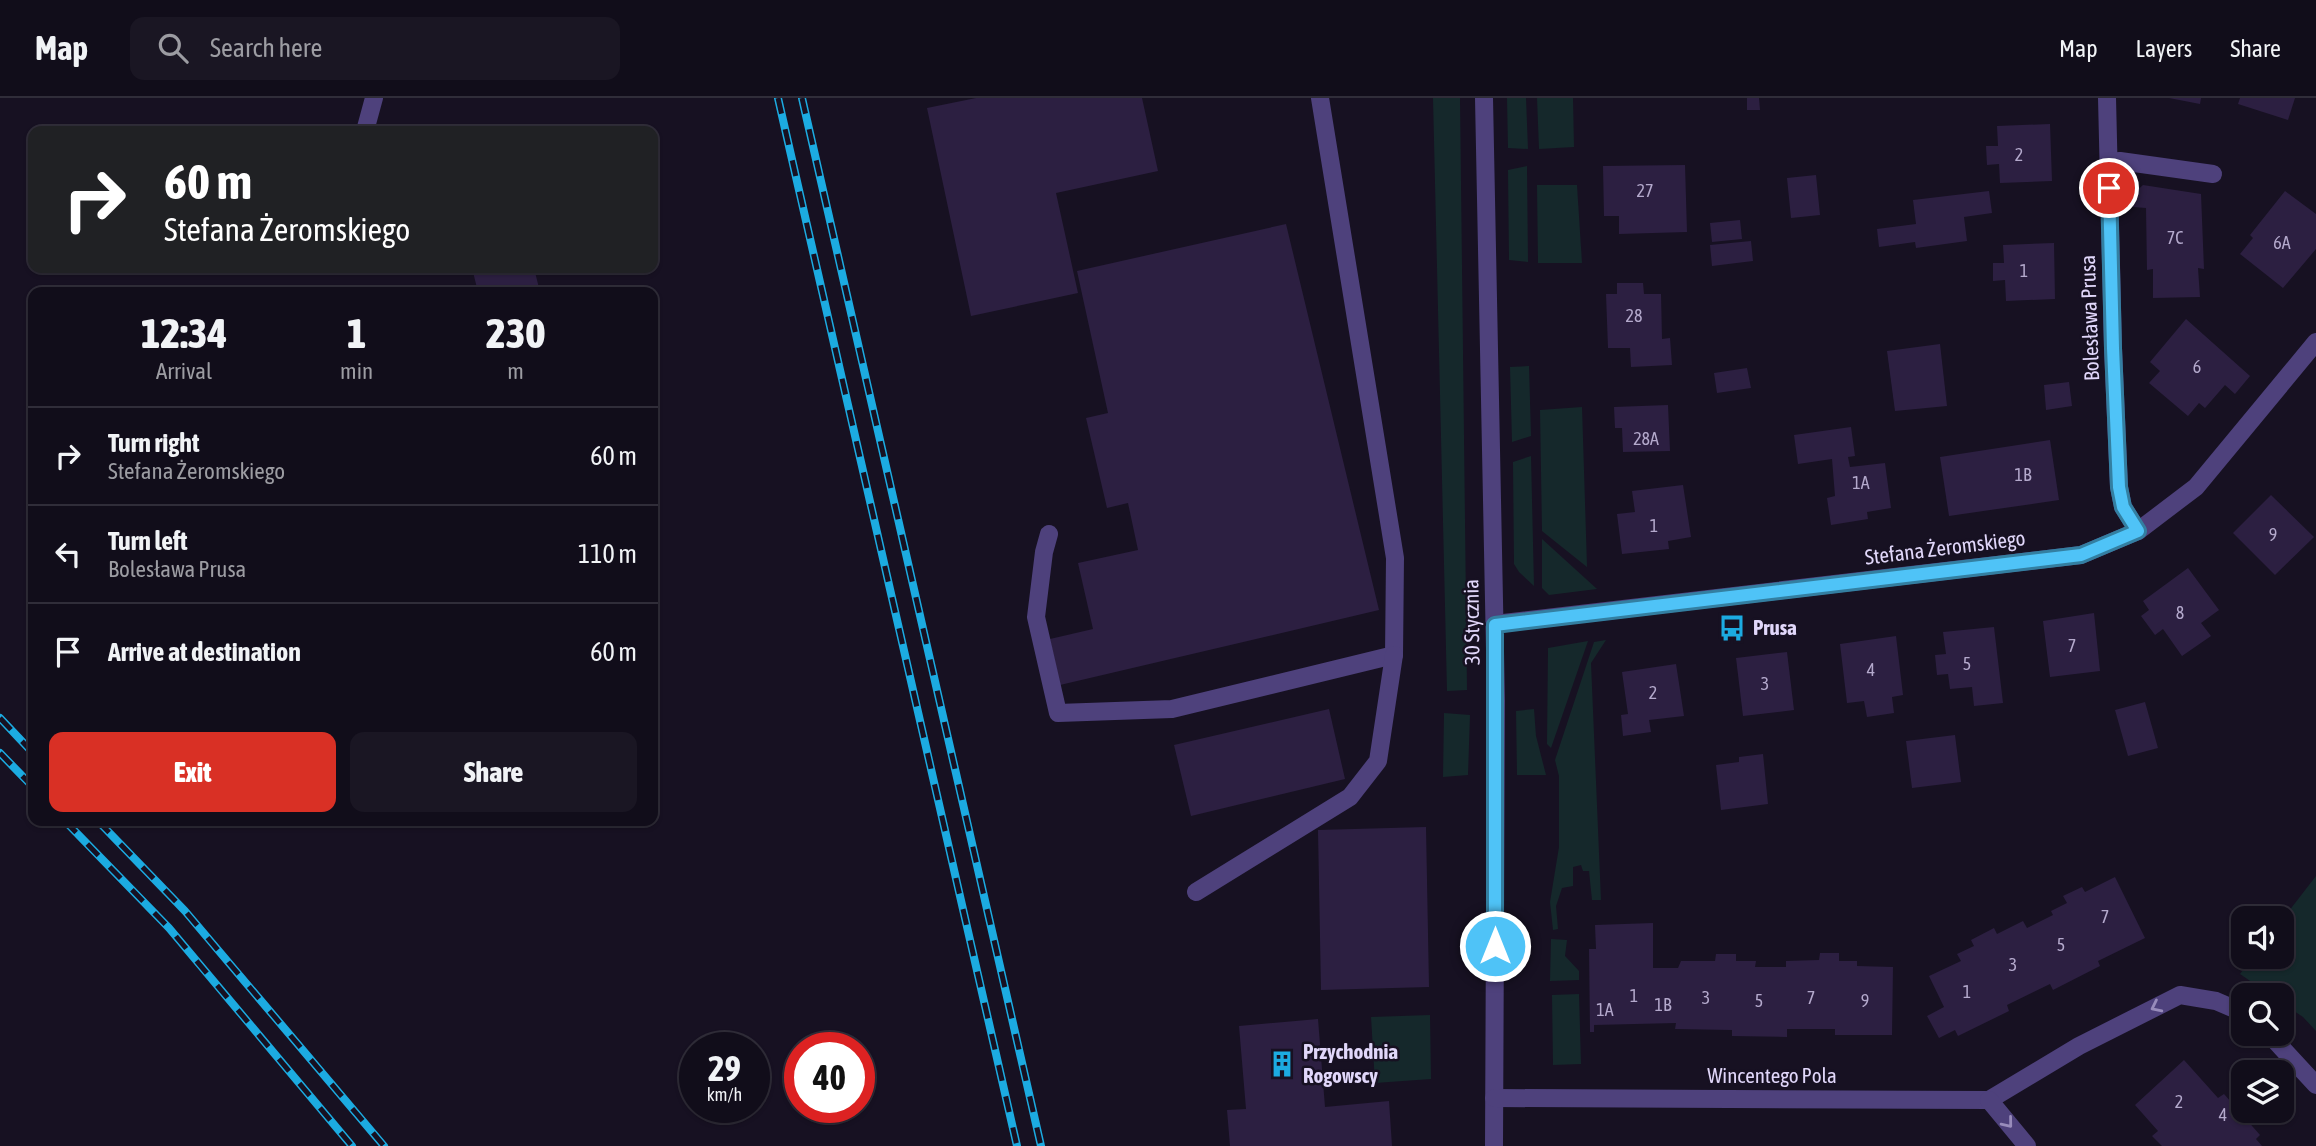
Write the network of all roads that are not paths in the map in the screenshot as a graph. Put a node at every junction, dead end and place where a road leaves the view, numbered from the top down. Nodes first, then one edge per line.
1 (374, 98) edge
2 (1320, 98) edge
3 (1484, 98) edge
4 (2107, 98) edge
5 (366, 126) edge
6 (2109, 162) junction
7 (2213, 174) dead end
8 (2316, 342) edge
9 (2138, 531) junction
10 (1049, 534) dead end
11 (1495, 625) junction
12 (1394, 655) junction
13 (1196, 891) dead end
14 (2231, 1007) edge
15 (2280, 1046) edge
16 (2316, 1085) edge
17 (1494, 1098) junction
18 (1989, 1100) junction
19 (1494, 1146) edge
20 (2027, 1146) edge

1 - 5 street
2 - 12 street
3 - 11 street, 30 Stycznia
4 - 6 street, Bolesława Prusa
6 - 7 street
6 - 9 street, Bolesława Prusa
8 - 9 street, Stefana Żeromskiego
9 - 11 street, Stefana Żeromskiego
10 - 12 street
11 - 17 street, 30 Stycznia
12 - 13 street
14 -> 18 street
15 - 16 street
17 - 18 street, Wincentego Pola
17 - 19 street, 30 Stycznia
18 -> 20 street

